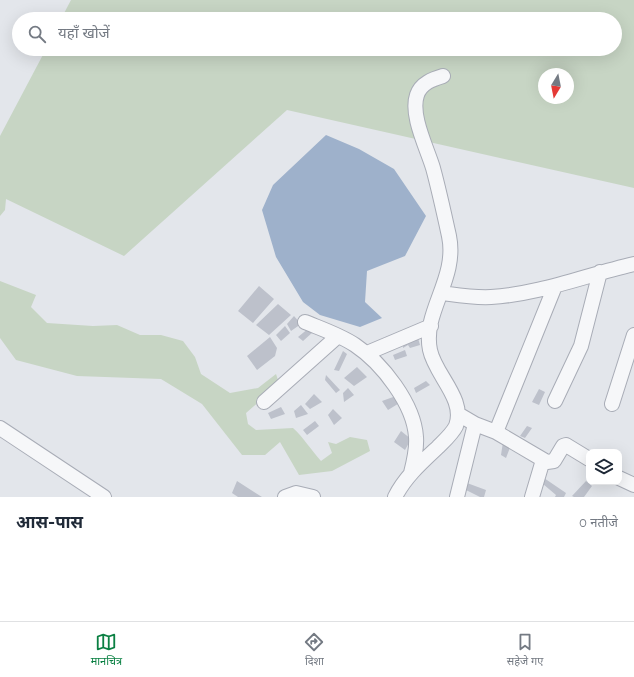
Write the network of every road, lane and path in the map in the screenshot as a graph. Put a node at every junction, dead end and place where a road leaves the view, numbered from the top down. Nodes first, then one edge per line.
1 (443, 76) dead end
2 (634, 264) edge
3 (600, 272) junction
4 (555, 286) junction
5 (442, 293) junction
6 (306, 322) dead end
7 (431, 326) junction
8 (634, 335) edge
9 (338, 336) junction
10 (367, 354) junction
11 (556, 401) dead end
12 (264, 402) dead end
13 (612, 404) dead end
14 (458, 414) junction
15 (475, 424) junction
16 (0, 428) edge
17 (496, 432) junction
18 (586, 457) edge
19 (543, 460) junction
20 (411, 473) junction
21 (622, 479) edge
22 (634, 485) edge
23 (104, 497) edge
24 (285, 497) edge
25 (314, 497) edge
26 (395, 497) edge
27 (457, 497) edge
28 (532, 497) edge

1 - 5 street
2 - 3 street
3 - 4 street
3 - 11 street
4 - 5 street
4 - 17 street
5 - 7 street
6 - 9 street
7 - 10 street
7 - 14 street
8 - 13 street
9 - 10 street
9 - 12 street
10 - 20 street
14 - 15 street
14 - 20 street
15 - 17 street
15 - 27 street
16 - 23 street
17 - 19 street
18 - 19 street
19 - 28 street
20 - 26 street
21 - 22 street
24 - 25 street

